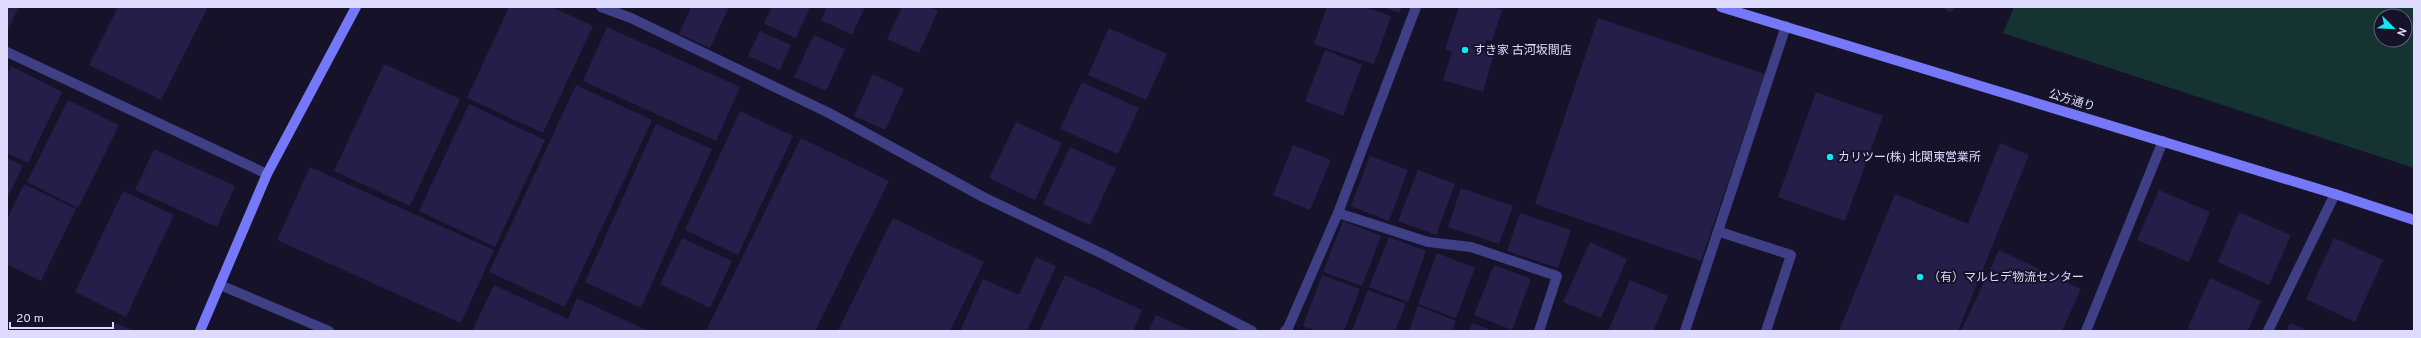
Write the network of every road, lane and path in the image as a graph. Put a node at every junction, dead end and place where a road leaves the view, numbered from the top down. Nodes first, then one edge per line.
1 (356, 7) edge
2 (601, 7) edge
3 (1416, 7) edge
4 (1721, 7) edge
5 (1786, 26) junction
6 (7, 52) edge
7 (2163, 141) junction
8 (267, 174) junction
9 (2335, 194) junction
10 (1338, 213) junction
11 (2414, 220) edge
12 (1720, 232) junction
13 (220, 286) junction
14 (1290, 330) edge
15 (200, 331) edge
16 (329, 331) edge
17 (1252, 331) edge
18 (1539, 331) edge
19 (1685, 331) edge
20 (1766, 331) edge
21 (2086, 331) edge
22 (2268, 331) edge

1 - 8 street
2 - 17 street
3 - 10 street
4 - 5 street, 公方通り
5 - 7 street, 公方通り
5 - 12 street
6 - 8 street
7 - 9 street, 公方通り
7 - 21 street
8 - 13 street
9 - 11 street, 公方通り
9 - 22 street
10 - 14 street
10 - 18 street
12 - 19 street
12 - 20 street
13 - 15 street
13 - 16 street

